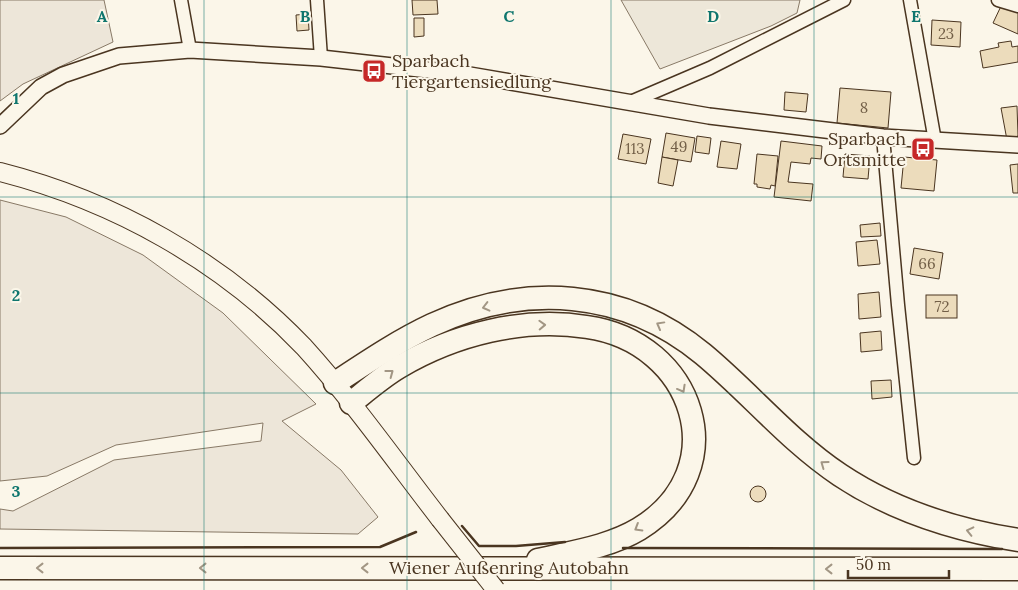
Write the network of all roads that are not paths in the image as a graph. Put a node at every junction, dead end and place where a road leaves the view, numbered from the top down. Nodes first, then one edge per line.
1 (181, 0) edge
2 (317, 0) edge
3 (844, 0) edge
4 (910, 0) edge
5 (998, 0) edge
6 (822, 5) edge
7 (1018, 6) edge
8 (190, 50) junction
9 (321, 58) junction
10 (633, 101) junction
11 (0, 126) edge
12 (883, 137) junction
13 (935, 140) junction
14 (1018, 145) edge
15 (0, 172) edge
16 (336, 383) junction
17 (350, 403) junction
18 (914, 458) dead end
19 (1018, 540) edge
20 (0, 568) edge
21 (501, 568) junction
22 (1018, 569) edge
23 (496, 590) edge

1 - 8 street
2 - 9 street
3 - 6 street
4 - 13 street
5 - 7 street
6 - 10 street
8 - 9 street
8 - 11 street
9 - 10 street
10 - 12 street
12 - 13 street
12 - 18 street
13 - 14 street
15 - 16 main road
16 - 17 main road
19 -> 16 highway
17 -> 21 highway
17 - 23 main road, bridge
21 -> 20 highway, Wiener Außenring Autobahn
22 -> 21 highway, Wiener Außenring Autobahn

